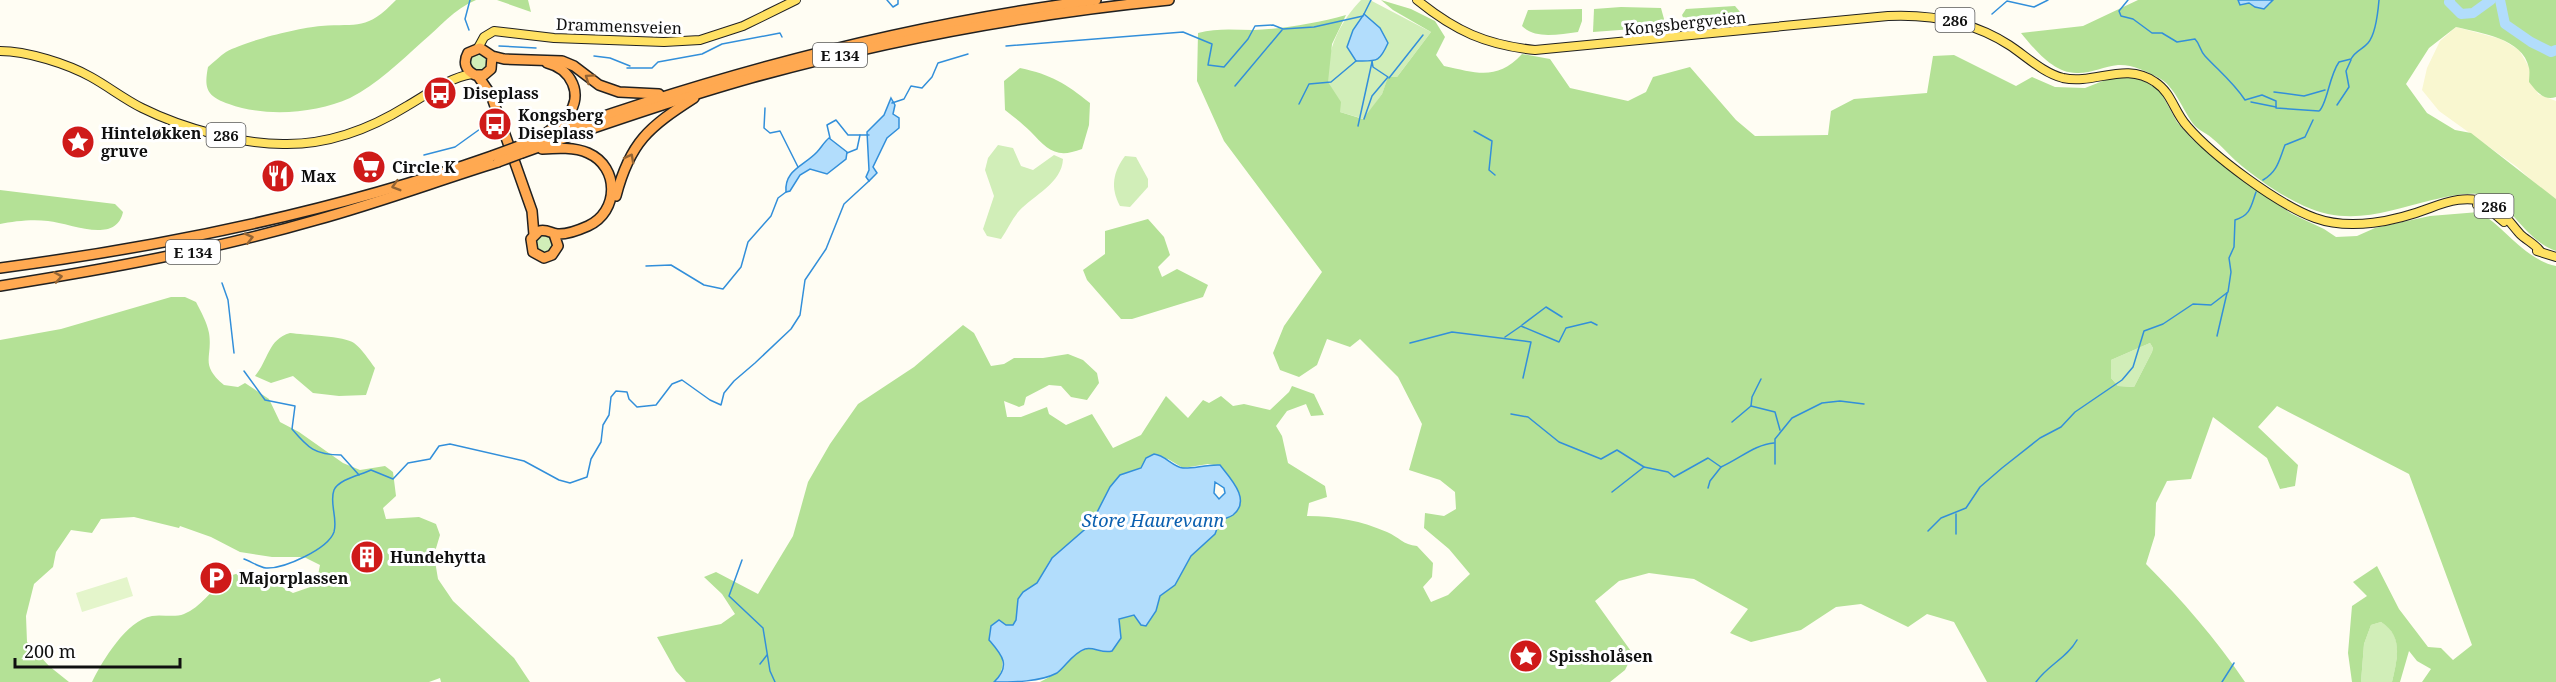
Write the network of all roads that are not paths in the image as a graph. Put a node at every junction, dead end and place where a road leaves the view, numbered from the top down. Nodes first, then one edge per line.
1 (796, 0) edge
2 (1096, 0) edge
3 (1169, 0) edge
4 (1417, 0) edge
5 (1, 50) edge
6 (485, 51) junction
7 (465, 63) junction
8 (490, 70) junction
9 (475, 75) junction
10 (450, 80) junction
11 (704, 92) junction
12 (669, 94) junction
13 (491, 95) junction
14 (539, 139) junction
15 (521, 150) junction
16 (533, 150) junction
17 (493, 159) junction
18 (532, 211) junction
19 (550, 232) junction
20 (534, 235) junction
21 (558, 246) junction
22 (2556, 257) edge
23 (0, 268) edge
24 (0, 286) edge

1 - 6 main road, Drammensveien
2 - 12 highway, E 134
3 - 11 highway, E 134
4 - 22 main road, Kongsbergveien / 286
5 - 10 main road, 286
6 - 7 highway
6 - 8 highway, E 134
12 -> 6 highway, E 134
7 - 9 highway, E 134
7 - 10 main road, 286
8 - 9 highway, E 134
8 - 13 highway, E 134
8 - 14 highway, E 134
9 - 10 main road, 286
9 - 13 highway, E 134
11 - 16 highway, E 134
21 -> 11 highway, E 134
12 - 14 highway, E 134
13 - 18 highway, E 134
14 - 15 highway, E 134
15 - 16 highway, E 134
15 - 17 highway, E 134, bridge
16 - 19 highway, E 134
17 -> 23 highway, E 134
24 -> 17 highway, E 134
18 - 19 highway, E 134
18 - 20 highway, E 134
19 - 20 highway, E 134
19 - 21 highway, E 134
20 - 21 highway, E 134

